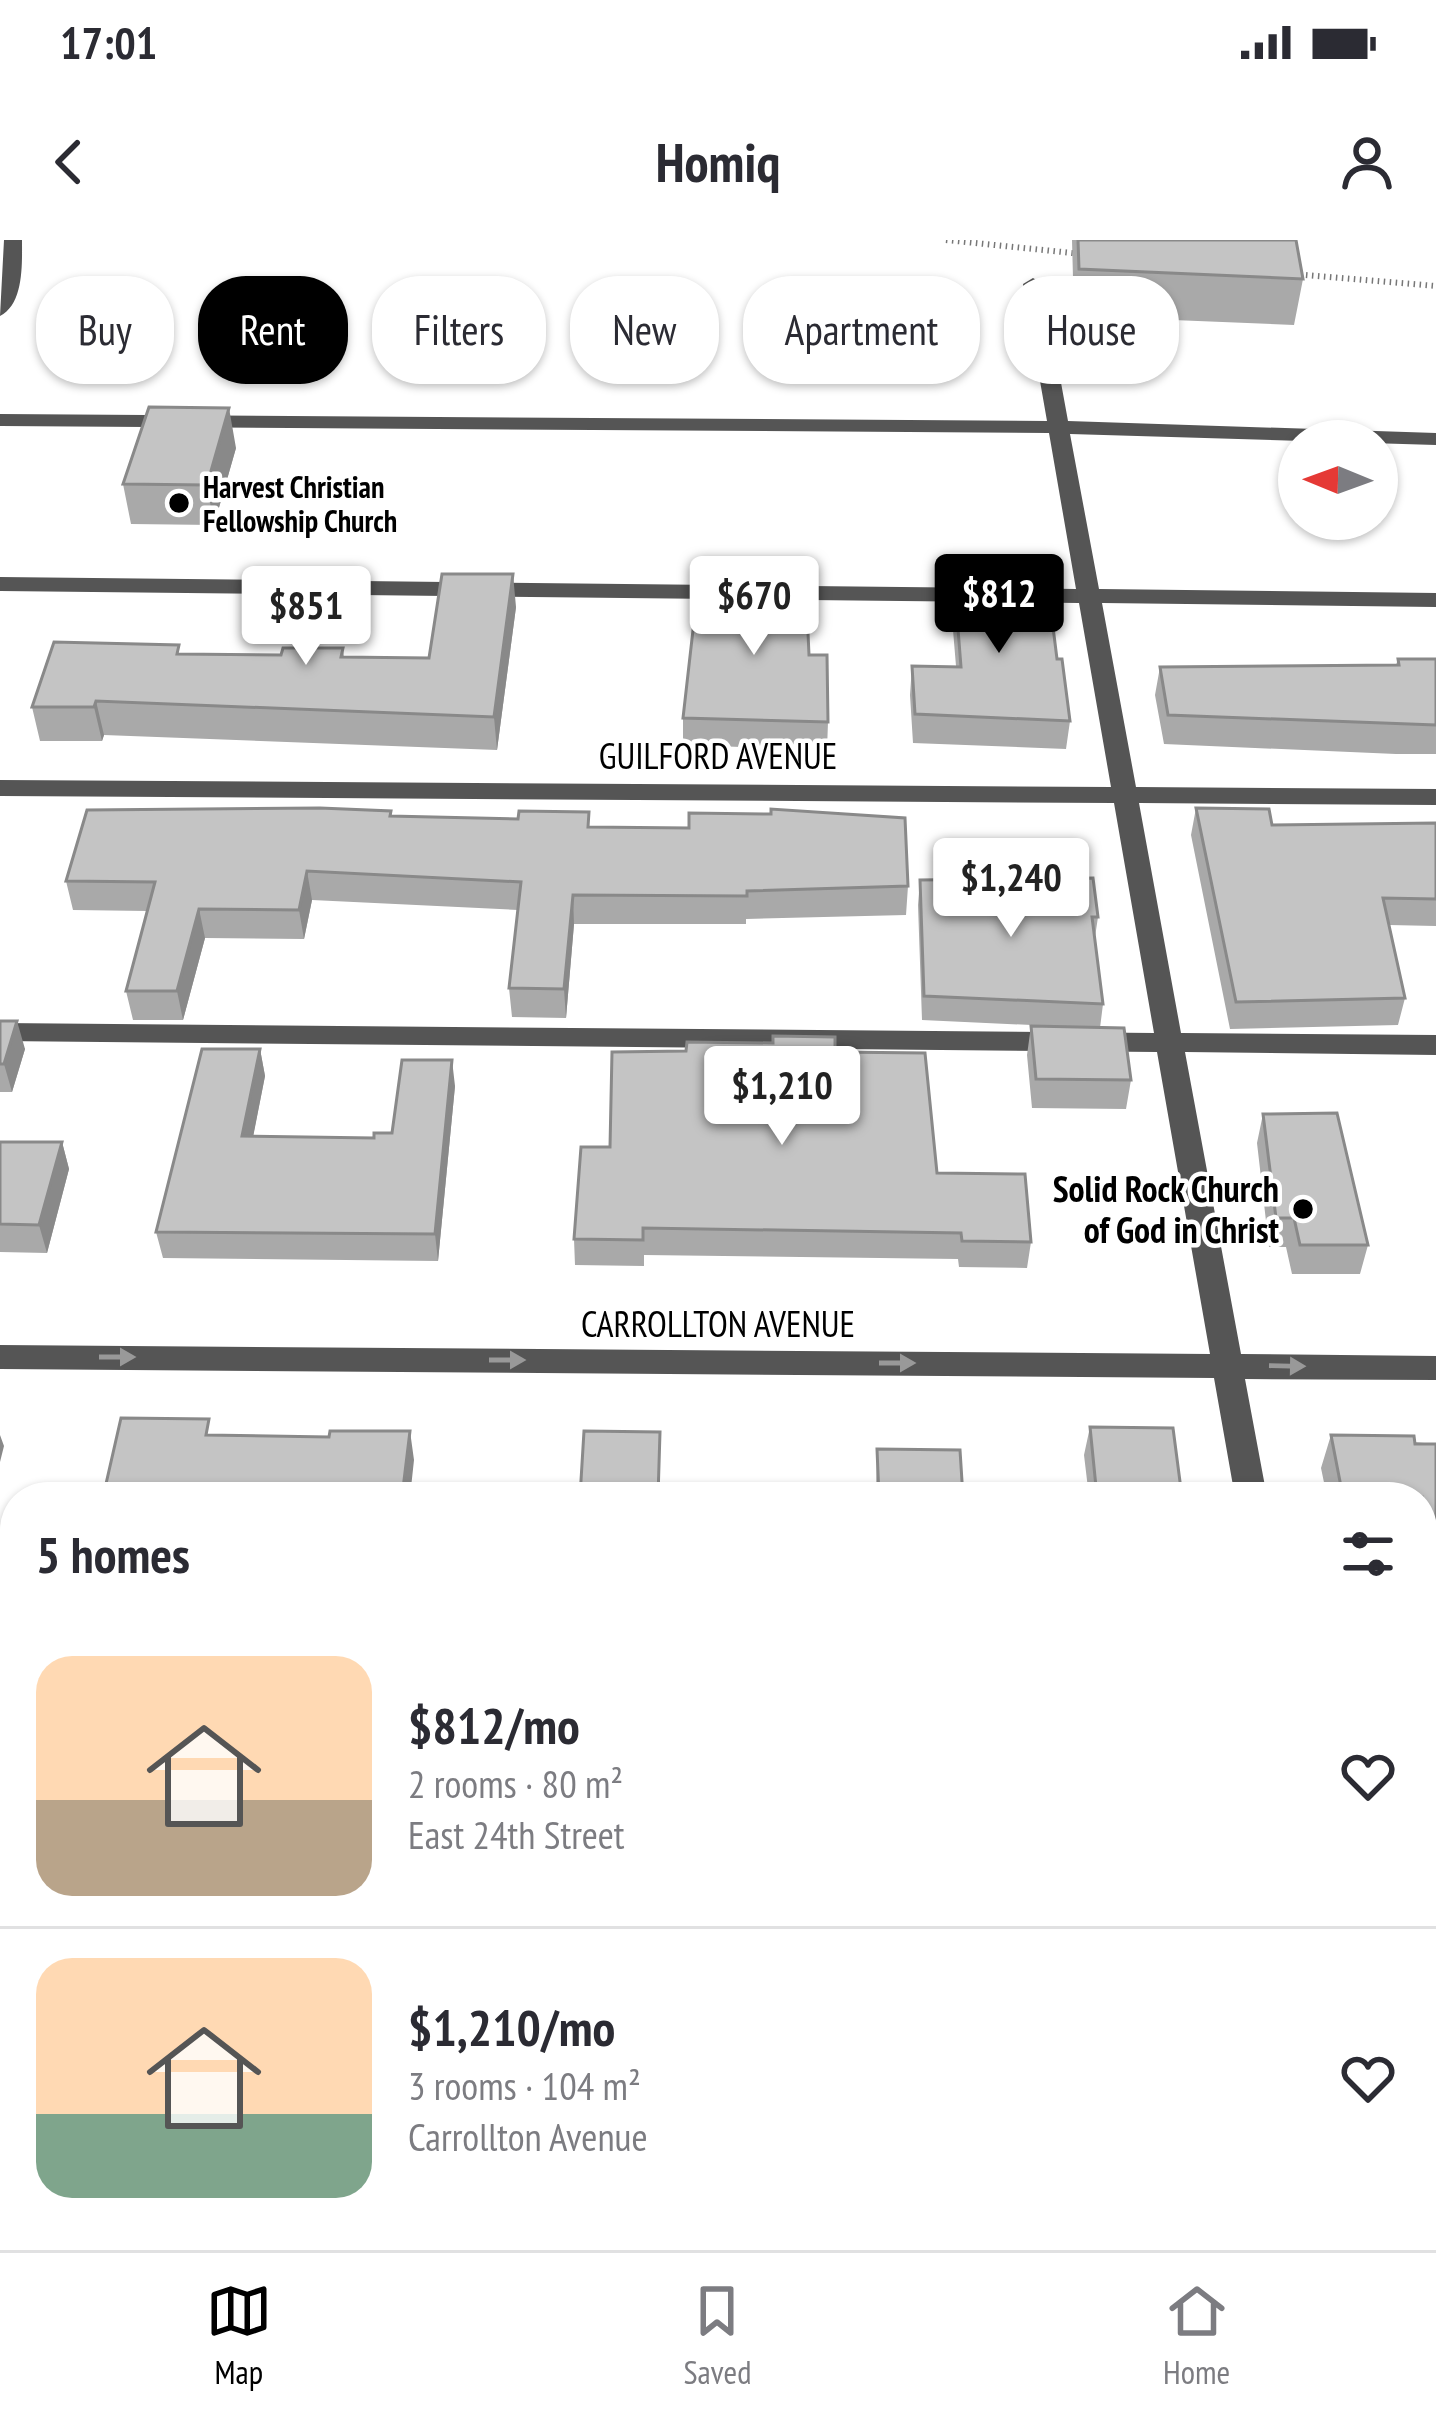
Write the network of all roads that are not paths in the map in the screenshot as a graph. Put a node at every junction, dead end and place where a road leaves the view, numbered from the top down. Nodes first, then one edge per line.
1 (9, 248) edge
2 (0, 310) edge
3 (1053, 384) edge
4 (0, 419) edge
5 (1061, 427) junction
6 (1436, 439) edge
7 (0, 584) edge
8 (1090, 596) junction
9 (1436, 600) edge
10 (0, 788) edge
11 (1126, 794) junction
12 (1436, 797) edge
13 (0, 1032) edge
14 (1170, 1043) junction
15 (1436, 1045) edge
16 (0, 1357) edge
17 (1228, 1366) junction
18 (1436, 1368) edge
19 (1248, 1482) edge

1 - 2 street
3 - 5 street
4 - 5 street
5 - 6 street
5 - 8 street
7 - 8 street
8 - 9 street
8 - 11 street
10 - 11 street, GUILFORD AVENUE
11 - 12 street, GUILFORD AVENUE
11 - 14 street
13 - 14 street
14 - 15 street
14 - 17 street
16 -> 17 street, CARROLLTON AVENUE
17 -> 18 street, CARROLLTON AVENUE
17 - 19 street

